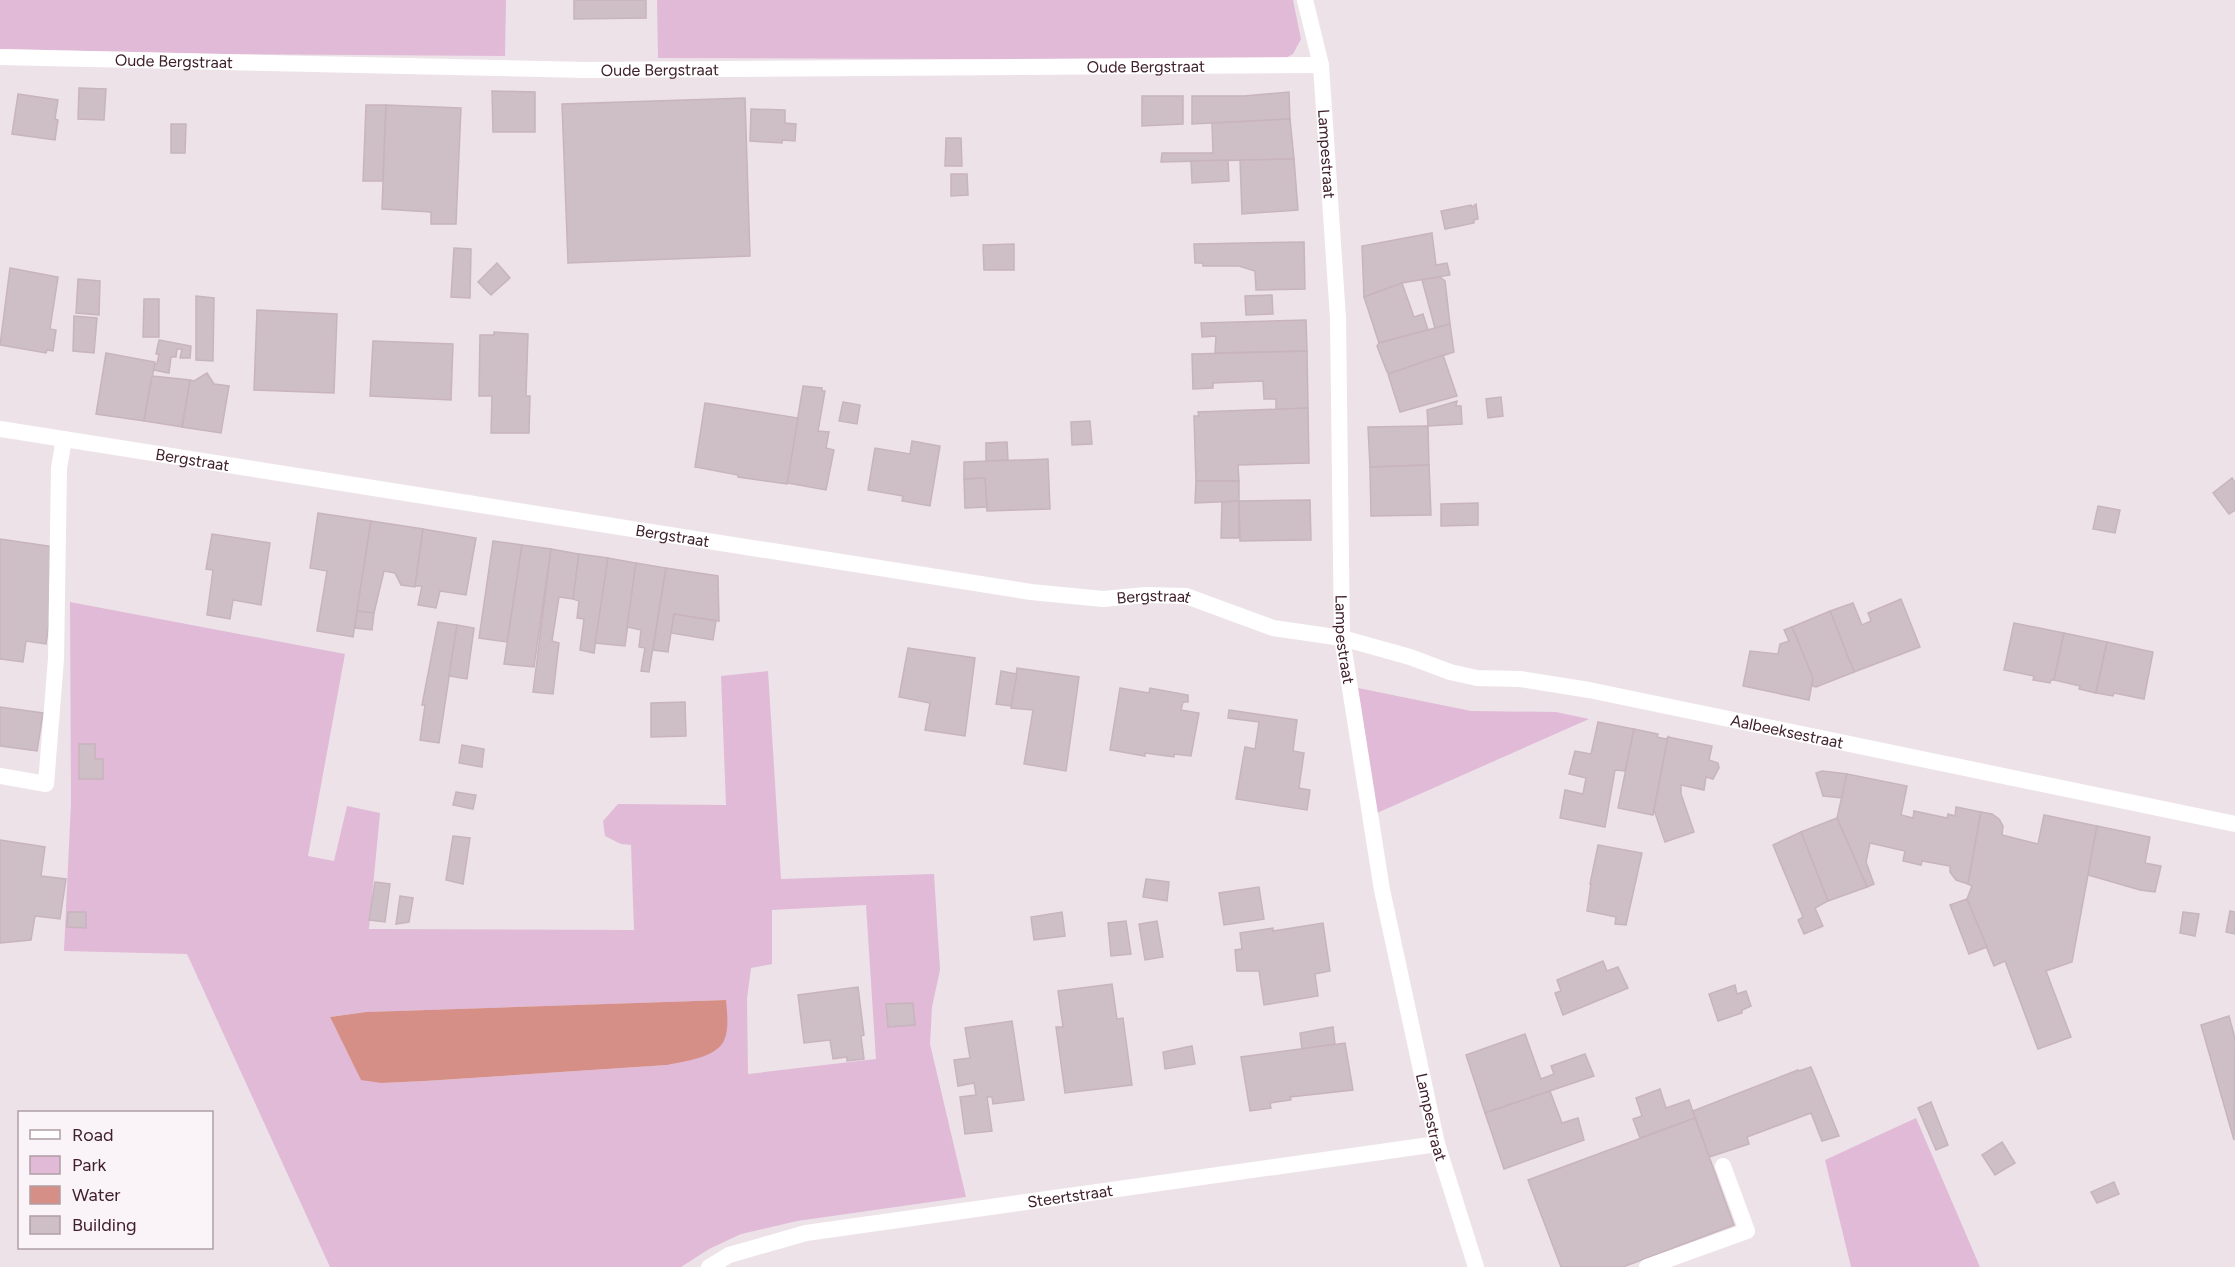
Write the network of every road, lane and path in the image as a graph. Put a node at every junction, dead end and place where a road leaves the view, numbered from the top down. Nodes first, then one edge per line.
1 (1305, 0) edge
2 (0, 57) edge
3 (1321, 65) junction
4 (0, 429) edge
5 (64, 440) junction
6 (1342, 638) junction
7 (0, 776) edge
8 (2235, 824) edge
9 (1437, 1144) junction
10 (1723, 1166) dead end
11 (709, 1267) edge
12 (1476, 1267) edge
13 (1647, 1267) edge

1 - 3 street, Lampestraat
2 - 3 street, Oude Bergstraat
3 - 6 street, Lampestraat
4 - 5 street, Bergstraat
5 - 6 street, Bergstraat
5 - 7 street
6 - 8 street, Aalbeeksestraat
6 - 9 street, Lampestraat
9 - 11 street, Steertstraat
9 - 12 street, Lampestraat
10 - 13 street

